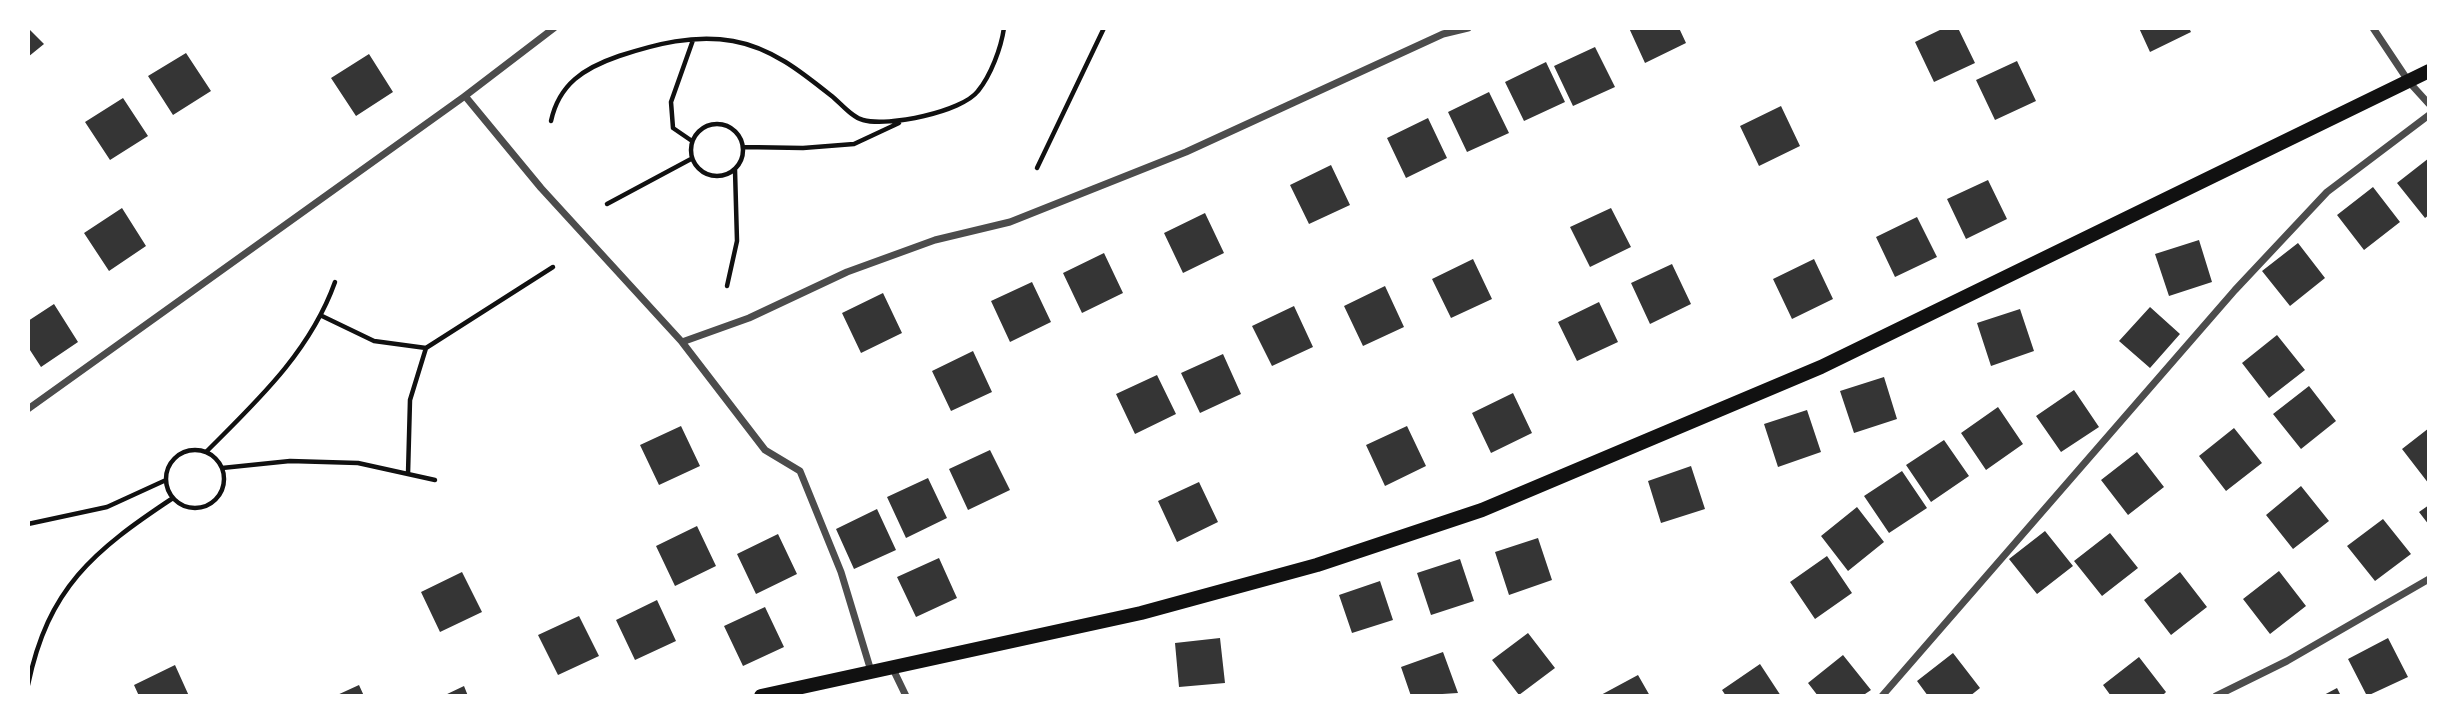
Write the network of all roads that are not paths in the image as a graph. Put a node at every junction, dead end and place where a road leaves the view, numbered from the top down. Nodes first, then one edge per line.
1 (554, 28) edge
2 (1468, 28) edge
3 (2373, 28) edge
4 (2429, 71) edge
5 (2409, 82) junction
6 (466, 96) junction
7 (2429, 104) edge
8 (2429, 115) edge
9 (682, 342) junction
10 (28, 409) edge
11 (2429, 579) edge
12 (892, 666) junction
13 (871, 671) junction
14 (761, 696) edge
15 (906, 696) edge
16 (1882, 696) edge
17 (2216, 696) edge

1 - 6 street
2 - 9 street
3 - 5 street
4 - 5 main road
5 - 7 street
5 - 12 main road
6 - 9 street
6 - 10 street
8 - 16 street
9 - 13 street
11 - 17 street
12 - 13 main road
12 - 15 street
13 - 14 main road

